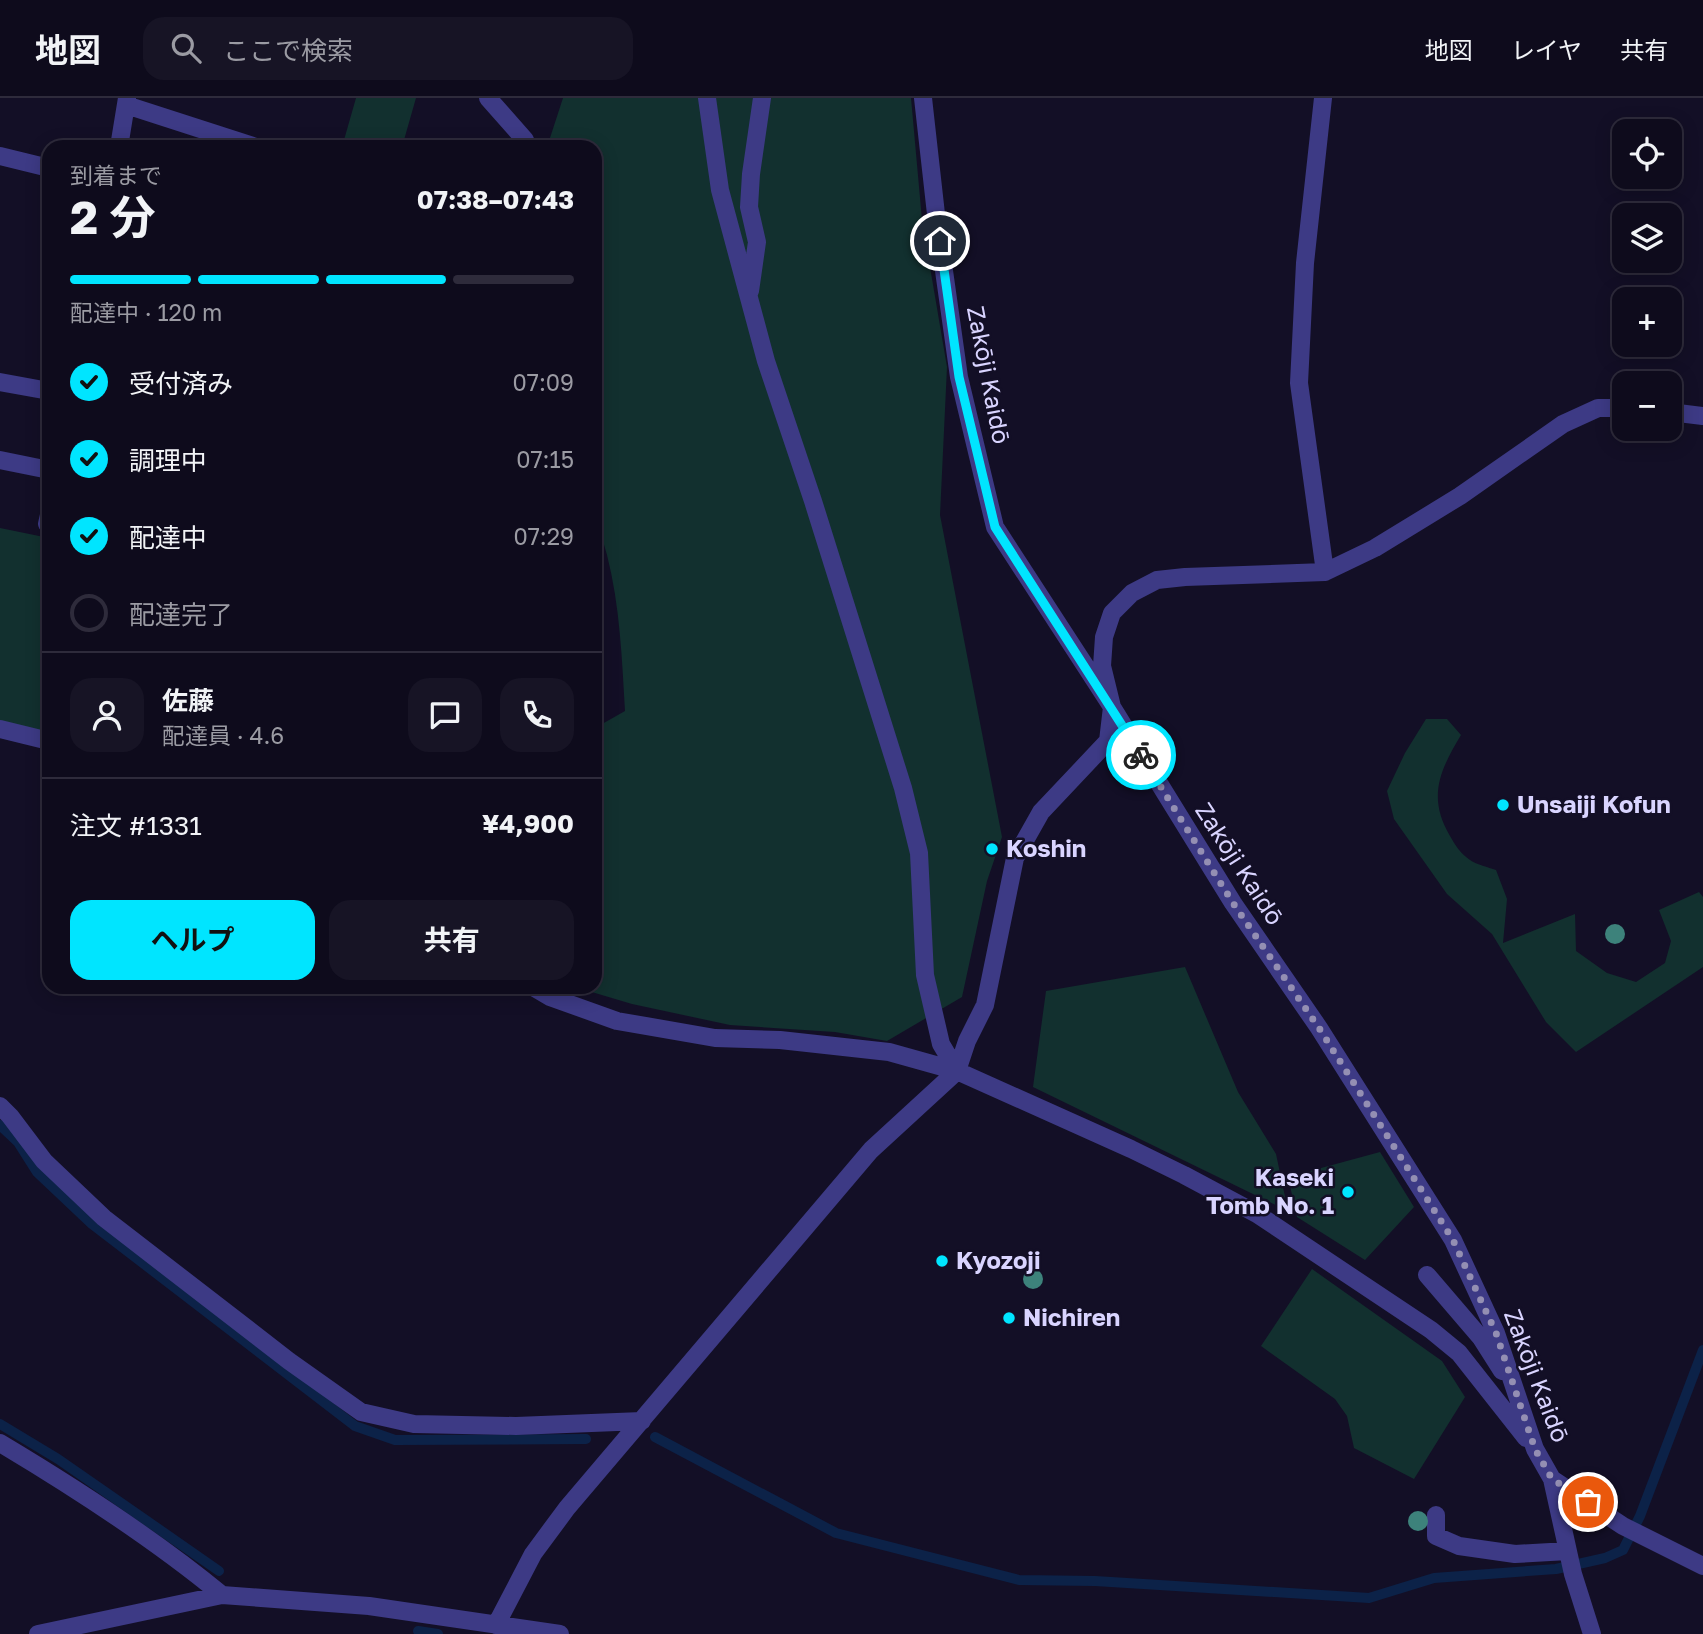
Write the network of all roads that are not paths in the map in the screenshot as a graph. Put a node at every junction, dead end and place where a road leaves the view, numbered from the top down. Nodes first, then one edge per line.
1 (488, 98) edge
2 (707, 98) edge
3 (762, 98) edge
4 (923, 98) edge
5 (1323, 98) edge
6 (126, 102) edge
7 (120, 140) edge
8 (236, 140) edge
9 (525, 140) edge
10 (0, 156) edge
11 (42, 166) edge
12 (749, 299) junction
13 (0, 382) edge
14 (42, 390) edge
15 (1612, 408) edge
16 (1682, 413) edge
17 (1703, 416) edge
18 (0, 460) edge
19 (42, 469) edge
20 (1325, 572) junction
21 (1112, 707) junction
22 (0, 729) edge
23 (42, 739) edge
24 (545, 994) edge
25 (957, 1071) junction
26 (0, 1106) edge
27 (1427, 1275) dead end
28 (1515, 1392) junction
29 (642, 1421) junction
30 (0, 1443) edge
31 (1535, 1449) junction
32 (1552, 1479) junction
33 (1436, 1515) dead end
34 (1568, 1553) junction
35 (1703, 1566) edge
36 (222, 1595) junction
37 (496, 1625) junction
38 (38, 1634) edge
39 (559, 1634) edge
40 (1592, 1634) edge

1 - 9 street
2 - 12 street
3 - 12 street
4 - 21 street, Zakōji Kaidō
5 - 20 street
6 - 7 street
6 - 8 street
10 - 11 street
12 - 25 street
13 - 14 street
15 - 20 street
16 - 17 street
18 - 19 street
20 - 21 street
21 - 25 street
21 - 28 street, Zakōji Kaidō
22 - 23 street
24 - 25 street
25 - 29 street
25 - 31 street
26 - 29 street
27 - 28 street
28 - 31 street, Zakōji Kaidō
29 - 37 street
30 - 36 street
31 - 32 street, Zakōji Kaidō
32 - 34 street, Zakōji Kaidō
32 - 35 street
33 - 34 street
34 - 40 street, Zakōji Kaidō
36 - 37 street
36 - 38 street
37 - 39 street

